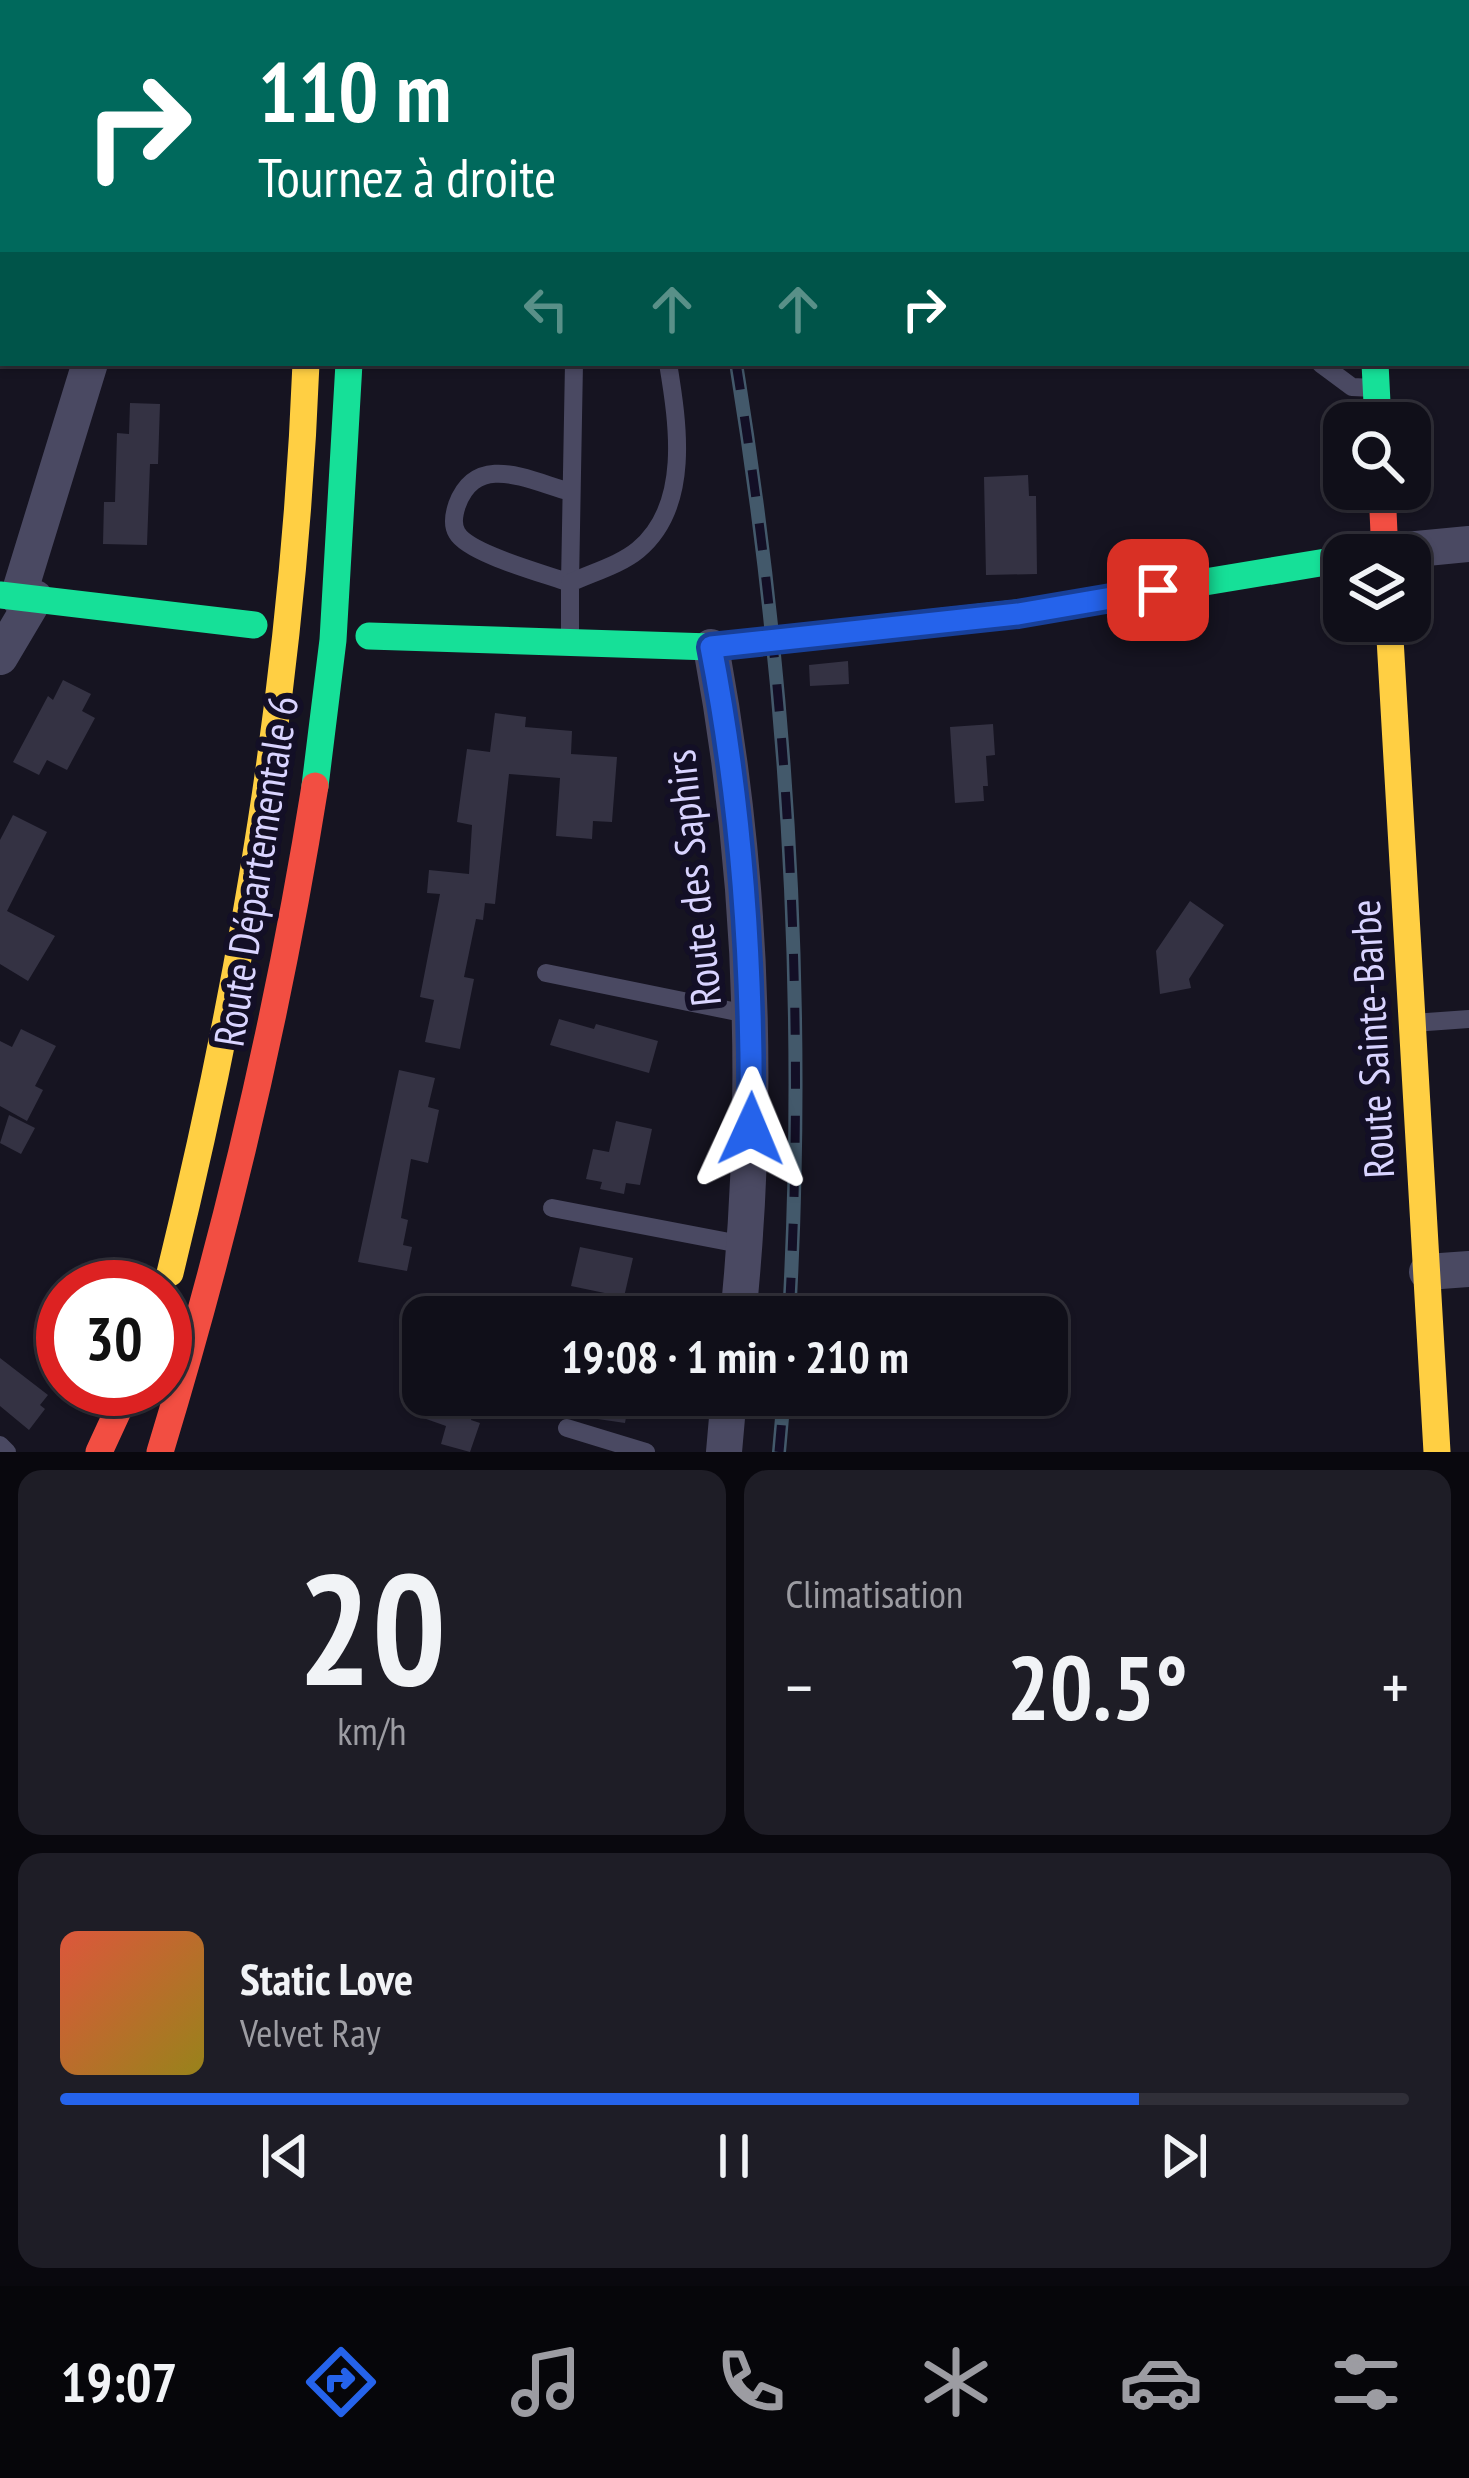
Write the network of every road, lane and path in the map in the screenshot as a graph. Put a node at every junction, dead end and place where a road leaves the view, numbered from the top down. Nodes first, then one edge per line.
1 (89, 366) edge
2 (306, 366) edge
3 (349, 366) edge
4 (574, 366) edge
5 (668, 366) edge
6 (1324, 366) edge
7 (1376, 375) edge
8 (572, 493) junction
9 (1469, 544) edge
10 (1431, 548) edge
11 (1323, 563) edge
12 (570, 583) junction
13 (18, 597) edge
14 (254, 625) dead end
15 (369, 636) dead end
16 (1390, 642) edge
17 (570, 644) junction
18 (711, 647) junction
19 (0, 657) edge
20 (546, 973) dead end
21 (752, 1015) junction
22 (1469, 1019) edge
23 (1413, 1023) junction
24 (552, 1208) dead end
25 (745, 1245) junction
26 (173, 1260) edge
27 (1469, 1269) edge
28 (1427, 1272) junction
29 (740, 1296) edge
30 (192, 1350) edge
31 (118, 1416) edge
32 (124, 1416) edge
33 (172, 1416) edge
34 (178, 1416) edge
35 (728, 1416) edge
36 (567, 1428) dead end
37 (0, 1445) edge
38 (7, 1452) edge
39 (99, 1452) edge
40 (114, 1452) edge
41 (160, 1452) edge
42 (172, 1452) edge
43 (646, 1452) edge
44 (724, 1452) edge
45 (1437, 1452) edge

1 - 13 street
2 - 26 main road, Route Départementale 6
3 - 30 main road, Route Départementale 6
4 - 8 lane
5 - 12 lane
6 - 7 lane
8 - 12 lane
8 - 12 lane
9 - 10 street
11 - 18 main road
12 - 17 lane
13 - 14 main road
13 - 19 street
15 - 17 main road
16 - 23 main road, Route Sainte-Barbe
17 - 18 main road
18 - 21 street, Route des Saphirs
20 - 21 lane
21 - 25 street, Route des Saphirs
22 - 23 lane
23 - 28 main road, Route Sainte-Barbe
24 - 25 lane
25 - 29 street, Route des Saphirs
27 - 28 street
28 - 45 main road, Route Sainte-Barbe
31 - 39 main road
32 - 40 main road
33 - 41 main road
34 - 42 main road
35 - 44 street
36 - 43 lane
37 - 38 lane

